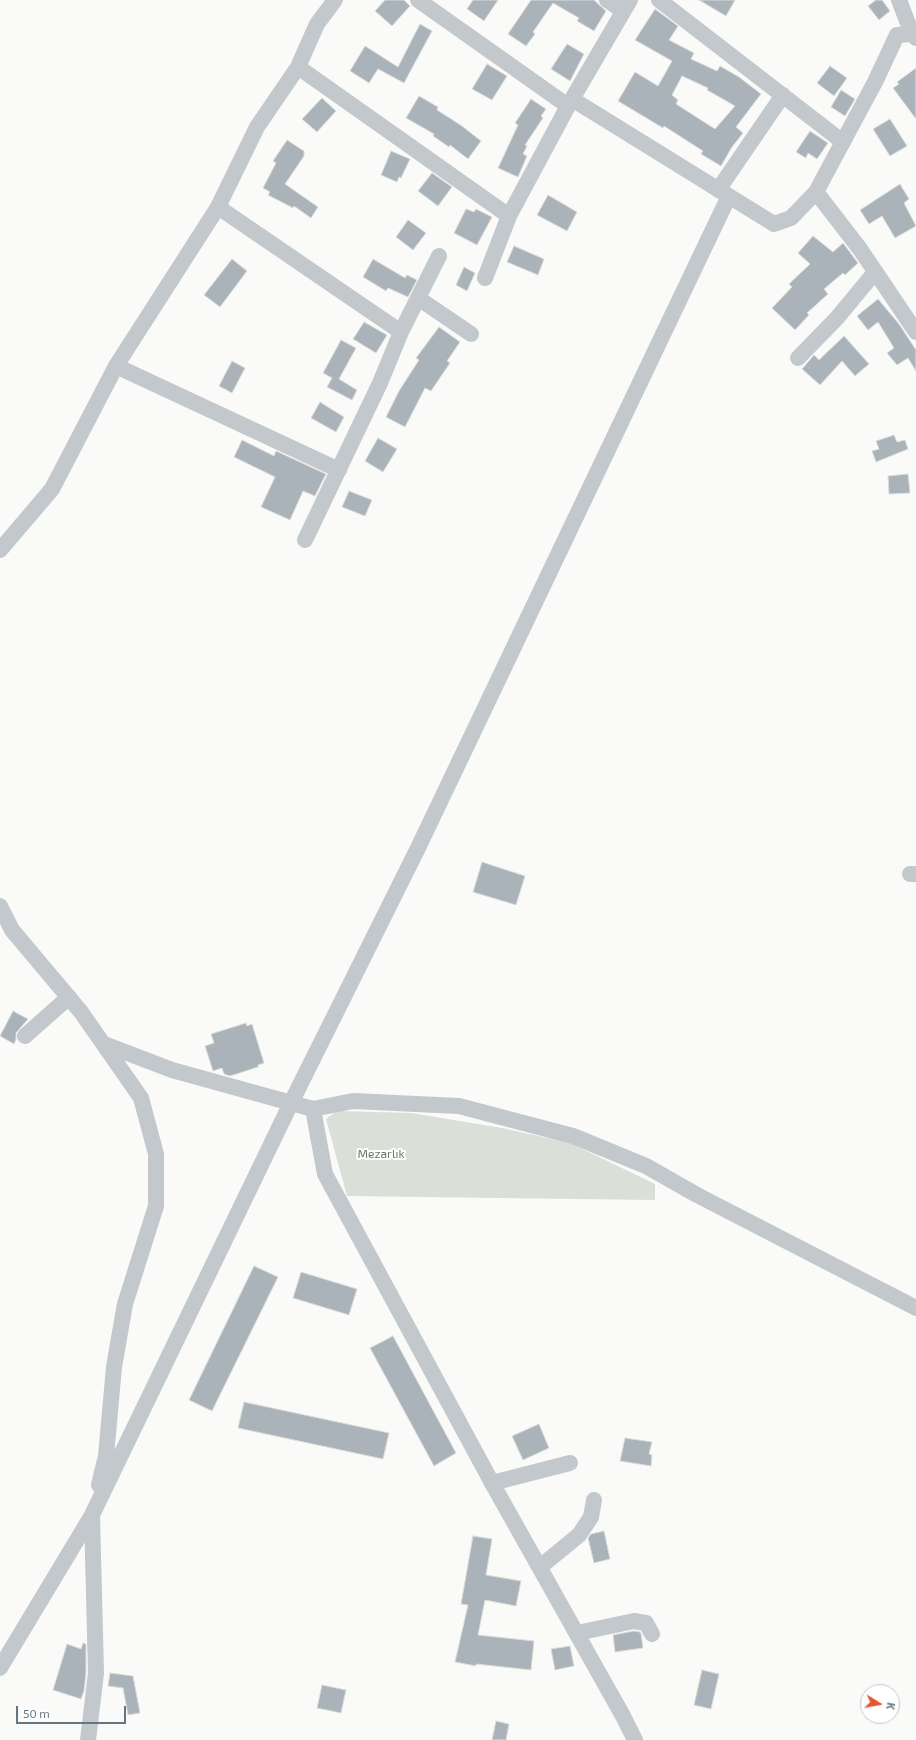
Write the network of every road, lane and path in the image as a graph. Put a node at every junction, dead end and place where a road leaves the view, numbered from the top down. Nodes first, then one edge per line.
1 (335, 0) edge
2 (418, 0) edge
3 (608, 0) edge
4 (659, 0) edge
5 (899, 0) edge
6 (627, 6) edge
7 (914, 36) edge
8 (298, 67) junction
9 (783, 95) junction
10 (570, 102) junction
11 (843, 142) junction
12 (816, 192) junction
13 (724, 193) junction
14 (218, 207) junction
15 (509, 216) junction
16 (439, 256) dead end
17 (875, 272) junction
18 (484, 278) dead end
19 (418, 298) junction
20 (401, 332) junction
21 (916, 332) edge
22 (471, 334) dead end
23 (798, 358) dead end
24 (116, 366) junction
25 (339, 470) junction
26 (305, 540) dead end
27 (0, 550) edge
28 (2, 912) edge
29 (69, 997) junction
30 (25, 1036) dead end
31 (104, 1044) junction
32 (291, 1103) junction
33 (313, 1110) junction
34 (916, 1308) edge
35 (570, 1463) dead end
36 (492, 1483) junction
37 (594, 1500) dead end
38 (92, 1514) junction
39 (540, 1567) junction
40 (577, 1633) junction
41 (652, 1634) dead end
42 (0, 1668) edge
43 (88, 1740) edge
44 (635, 1740) edge

1 - 8 street
2 - 10 street
3 - 6 street
4 - 9 street
5 - 7 street
6 - 10 street
7 - 11 street
8 - 14 street
8 - 15 street
9 - 11 street
9 - 13 street
10 - 13 street
10 - 15 street
11 - 12 street
12 - 13 street
12 - 17 street
13 - 32 street
14 - 20 street
14 - 24 street
15 - 18 street
16 - 19 street
17 - 21 street
17 - 23 street
19 - 20 street
19 - 22 street
20 - 25 street
24 - 25 street
24 - 27 street
25 - 26 street
28 - 29 street
29 - 30 street
29 - 31 street
31 - 32 street
31 - 38 street
32 - 33 street
32 - 38 street
33 - 34 street
33 - 36 street
35 - 36 street
36 - 39 street
37 - 39 street
38 - 42 street
38 - 43 street
39 - 40 street
40 - 41 street
40 - 44 street

